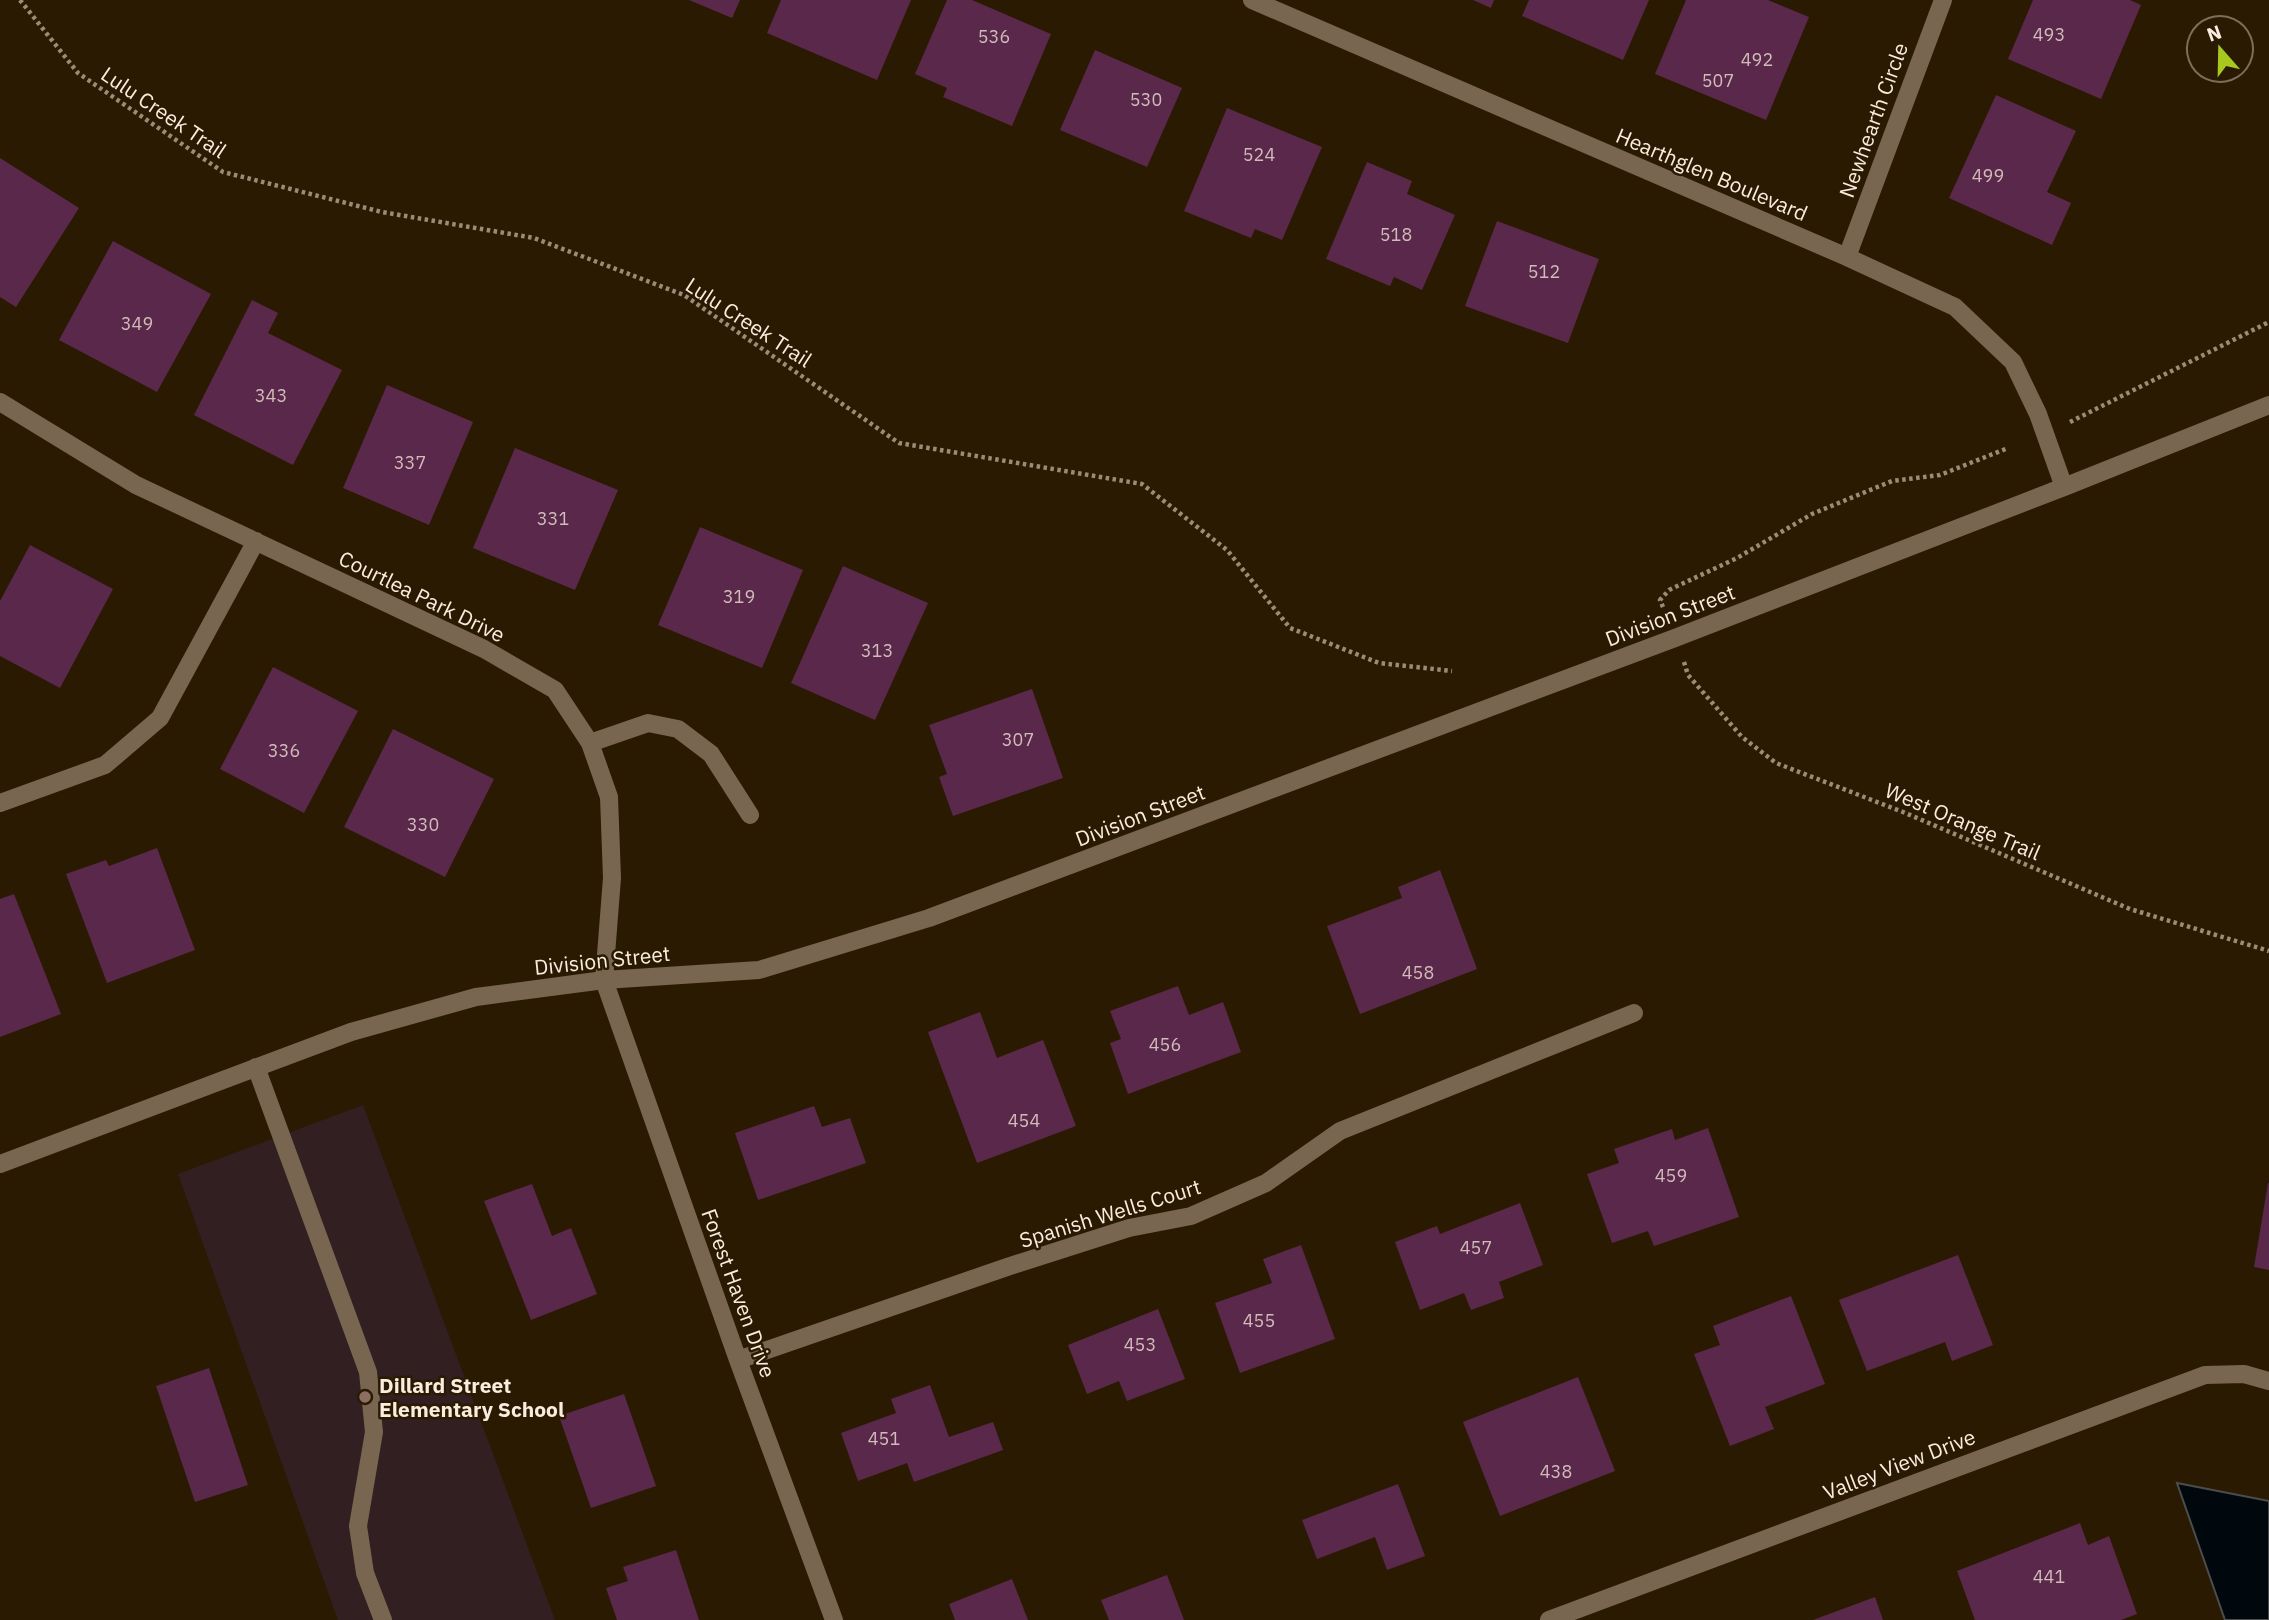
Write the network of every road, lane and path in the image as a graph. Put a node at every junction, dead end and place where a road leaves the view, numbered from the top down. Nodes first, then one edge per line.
1 (20, 0) edge
2 (1252, 0) edge
3 (1942, 0) edge
4 (1847, 257) junction
5 (2269, 322) edge
6 (0, 402) edge
7 (2269, 405) edge
8 (2070, 422) dead end
9 (2008, 448) dead end
10 (2064, 487) junction
11 (256, 541) junction
12 (1663, 607) dead end
13 (1683, 662) dead end
14 (1452, 671) dead end
15 (590, 743) junction
16 (0, 803) edge
17 (750, 815) dead end
18 (2269, 951) edge
19 (604, 980) junction
20 (1634, 1013) dead end
21 (256, 1068) junction
22 (0, 1164) edge
23 (738, 1360) junction
24 (2269, 1381) edge
25 (383, 1620) edge
26 (834, 1620) edge
27 (1549, 1620) edge

1 - 14 path, Lulu Creek Trail
2 - 4 street, Hearthglen Boulevard
3 - 4 street, Newhearth Circle
4 - 10 street, Hearthglen Boulevard
5 - 8 path
6 - 11 street, Courtlea Park Drive
7 - 10 street, Division Street
9 - 12 path
10 - 19 street, Division Street
11 - 15 street, Courtlea Park Drive
11 - 16 street
13 - 18 path, West Orange Trail
15 - 17 street
15 - 19 street, Courtlea Park Drive
19 - 21 street, Division Street
19 - 23 street, Forest Haven Drive
20 - 23 street, Spanish Wells Court
21 - 22 street, Division Street
21 - 25 street
23 - 26 street, Forest Haven Drive
24 - 27 street, Valley View Drive

